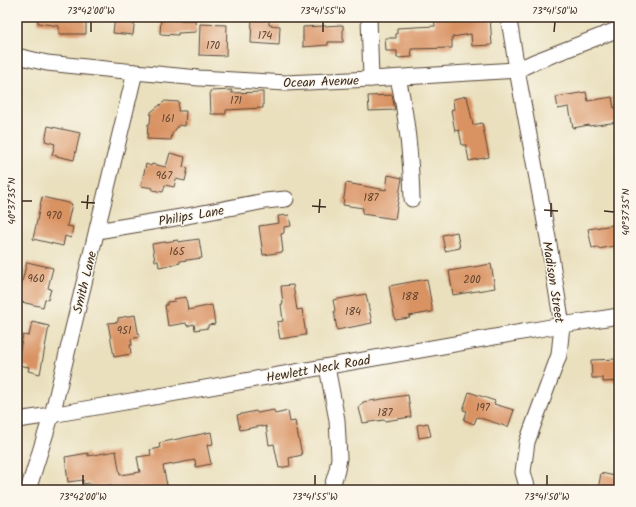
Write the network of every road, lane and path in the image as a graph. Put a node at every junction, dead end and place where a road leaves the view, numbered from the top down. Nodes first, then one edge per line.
1 (369, 17) edge
2 (508, 17) edge
3 (619, 29) edge
4 (17, 56) edge
5 (517, 70) junction
6 (135, 72) junction
7 (398, 78) junction
8 (372, 79) junction
9 (286, 199) dead end
10 (412, 199) dead end
11 (97, 231) junction
12 (619, 316) edge
13 (562, 325) junction
14 (326, 367) junction
15 (51, 415) junction
16 (17, 420) edge
17 (28, 490) edge
18 (331, 490) edge
19 (528, 490) edge

1 - 8 street
2 - 5 street, Madison Street
3 - 5 street, Ocean Avenue
4 - 6 street, Ocean Avenue
5 - 7 street, Ocean Avenue
5 - 13 street, Madison Street
6 - 8 street, Ocean Avenue
6 - 11 street, Smith Lane
7 - 8 street, Ocean Avenue
7 - 10 street
9 - 11 street, Philips Lane
11 - 15 street, Smith Lane
12 - 13 street, Hewlett Neck Road
13 - 14 street, Hewlett Neck Road
13 - 19 street, Madison Street
14 - 15 street, Hewlett Neck Road
14 - 18 street
15 - 16 street, Hewlett Neck Road
15 - 17 street, Smith Lane

